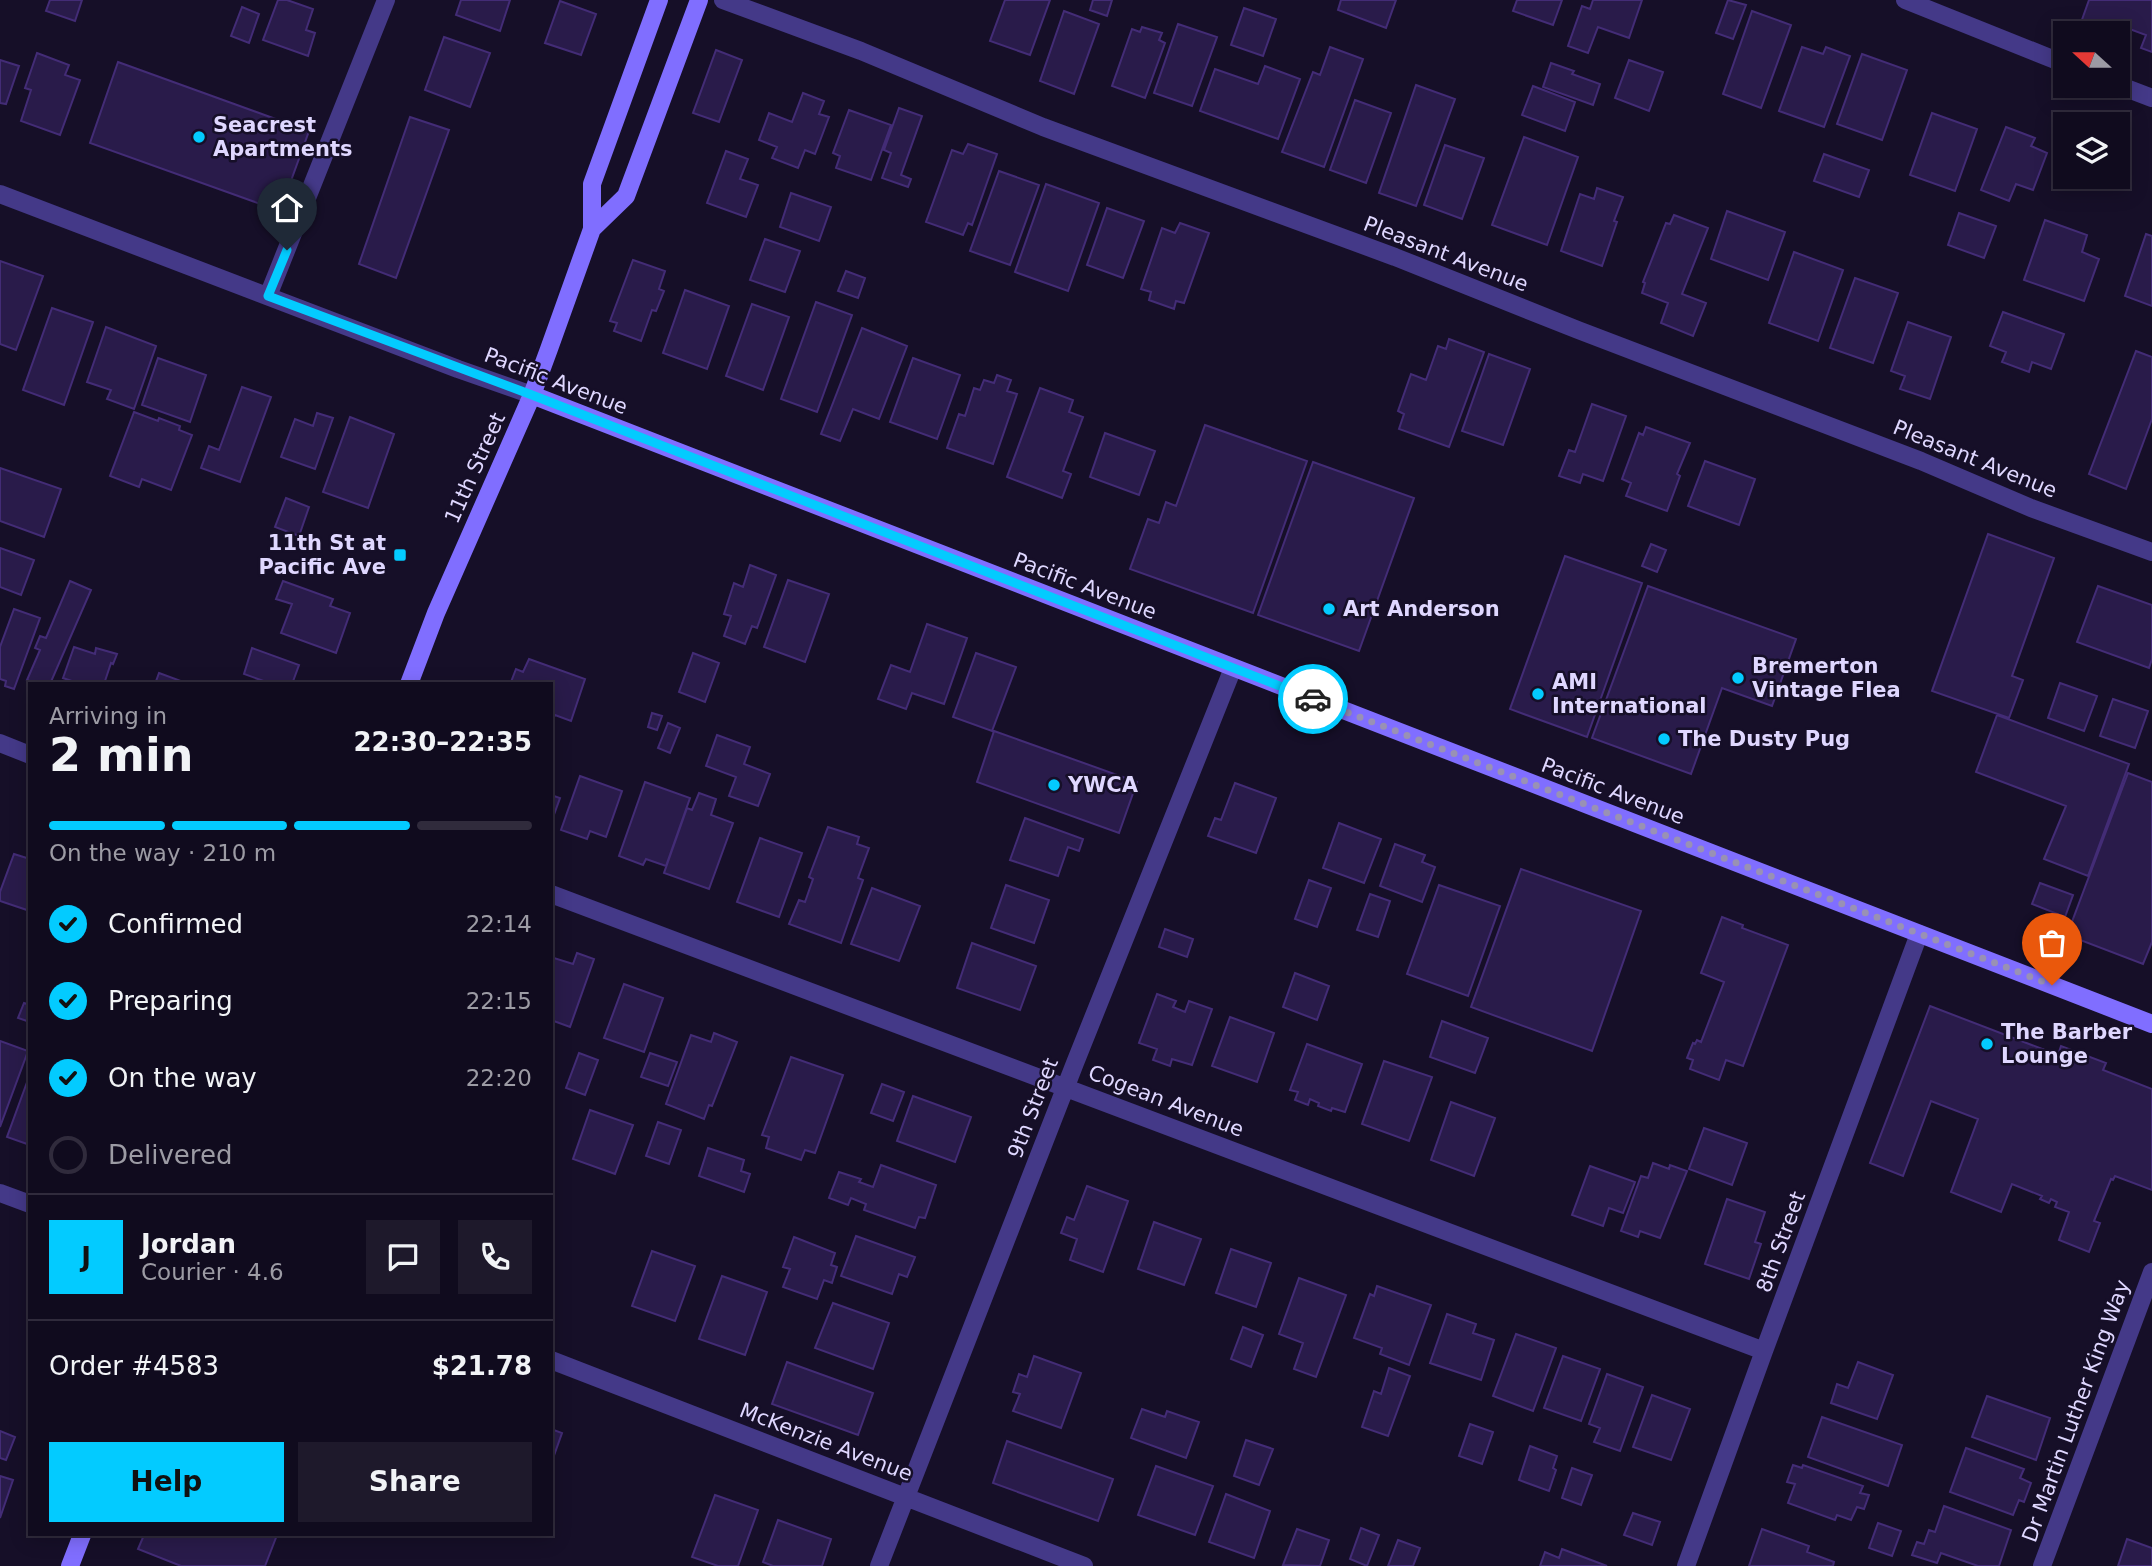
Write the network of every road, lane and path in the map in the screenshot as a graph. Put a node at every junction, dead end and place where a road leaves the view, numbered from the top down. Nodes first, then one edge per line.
1 (386, 0) edge
2 (659, 0) edge
3 (699, 0) edge
4 (723, 0) edge
5 (1905, 0) edge
6 (2053, 59) edge
7 (2130, 90) edge
8 (2152, 99) edge
9 (0, 194) edge
10 (592, 229) junction
11 (268, 296) junction
12 (532, 395) junction
13 (2152, 552) edge
14 (1233, 668) junction
15 (410, 682) edge
16 (0, 743) edge
17 (28, 754) edge
18 (553, 895) edge
19 (1919, 934) junction
20 (2152, 1024) edge
21 (1066, 1088) junction
22 (0, 1192) edge
23 (28, 1203) edge
24 (2152, 1272) edge
25 (1764, 1351) junction
26 (553, 1361) edge
27 (905, 1497) junction
28 (82, 1536) edge
29 (70, 1566) edge
30 (879, 1566) edge
31 (1084, 1566) edge
32 (1686, 1566) edge
33 (2042, 1566) edge

1 - 11 street
2 - 10 street, 11th Street
3 - 10 street, 11th Street
4 - 13 street, Pleasant Avenue
5 - 6 street
7 - 8 street
9 - 11 street, Pacific Avenue
10 - 12 street, 11th Street
11 - 12 street, Pacific Avenue
12 - 14 street, Pacific Avenue
12 - 15 street, 11th Street
14 - 19 street, Pacific Avenue
14 - 21 street, 9th Street
16 - 17 street
18 - 21 street, Cogean Avenue
19 - 20 street, Pacific Avenue
19 - 25 street, 8th Street
21 - 25 street, Cogean Avenue
21 - 27 street, 9th Street
22 - 23 street
24 - 33 street, Dr Martin Luther King Way
25 - 32 street, 8th Street
26 - 27 street, McKenzie Avenue
27 - 30 street, 9th Street
27 - 31 street, McKenzie Avenue
28 - 29 street

